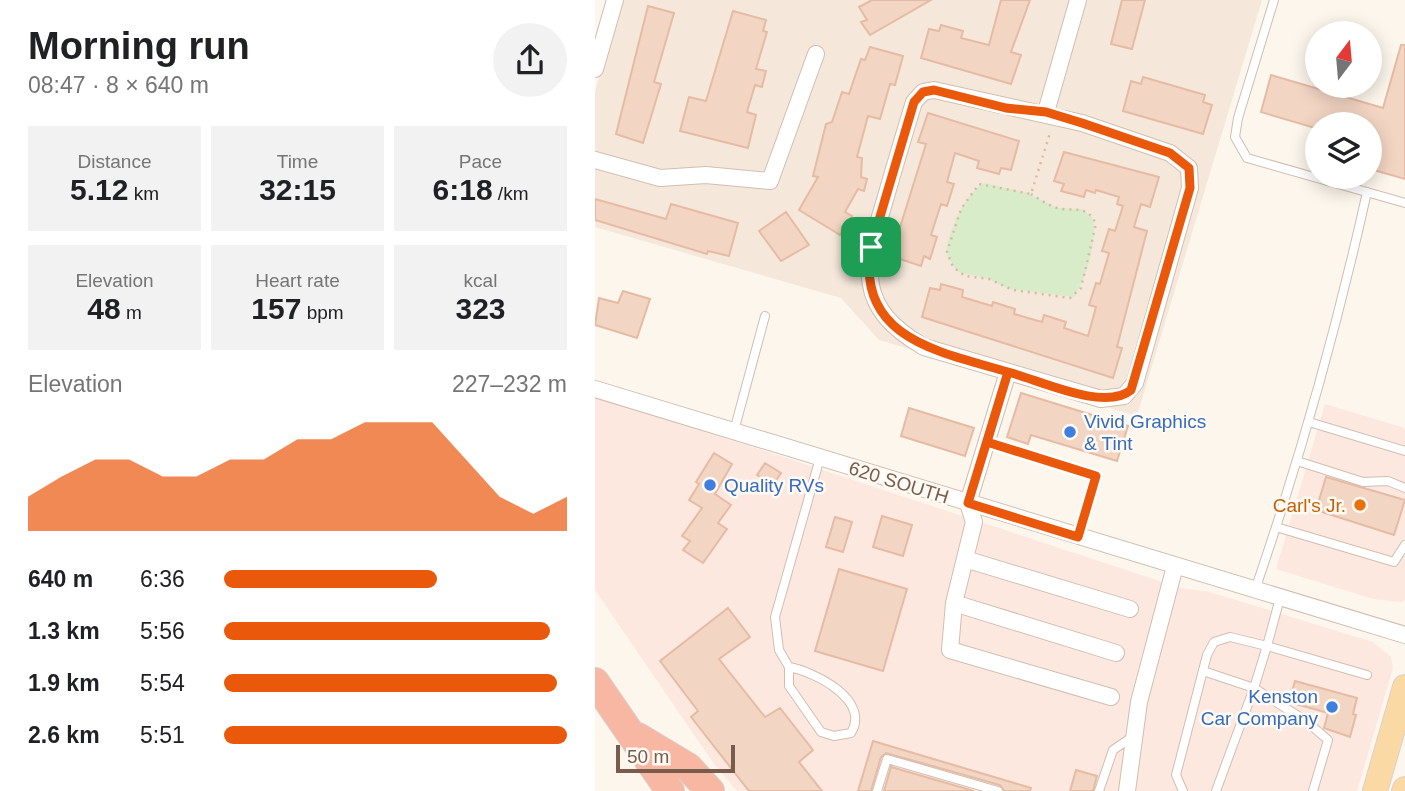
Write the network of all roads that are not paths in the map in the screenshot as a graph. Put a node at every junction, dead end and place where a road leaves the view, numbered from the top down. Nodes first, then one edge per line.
1 (615, 0) edge
2 (1078, 0) edge
3 (1274, 0) edge
4 (602, 18) edge
5 (817, 54) dead end
6 (595, 69) edge
7 (1046, 112) junction
8 (595, 160) edge
9 (1367, 192) junction
10 (1405, 203) edge
11 (765, 316) dead end
12 (1008, 372) junction
13 (595, 389) edge
14 (1309, 422) junction
15 (734, 431) junction
16 (987, 442) junction
17 (1405, 452) edge
18 (820, 458) junction
19 (1297, 461) junction
20 (1405, 488) edge
21 (968, 503) junction
22 (1276, 527) junction
23 (1078, 537) junction
24 (1405, 545) edge
25 (965, 559) junction
26 (1175, 566) junction
27 (1255, 590) junction
28 (1280, 597) junction
29 (954, 603) junction
30 (1130, 609) dead end
31 (1405, 635) edge
32 (1267, 646) junction
33 (1116, 653) dead end
34 (789, 667) junction
35 (1203, 670) junction
36 (1367, 675) dead end
37 (595, 682) edge
38 (1405, 687) edge
39 (1254, 688) junction
40 (1111, 697) dead end
41 (632, 733) junction
42 (1135, 735) junction
43 (670, 791) edge
44 (711, 791) edge
45 (877, 791) edge
46 (998, 791) edge
47 (1099, 791) edge
48 (1127, 791) edge
49 (1183, 791) edge
50 (1216, 791) edge
51 (1313, 791) edge
52 (1375, 791) edge

1 - 4 street
2 - 7 street
3 - 9 lane
4 - 6 street
5 - 8 street
7 - 12 street
7 - 12 street
9 - 10 lane
9 - 14 lane
11 - 15 lane
12 - 16 street
13 - 15 street, 620 SOUTH
14 - 17 lane
14 - 19 lane
15 - 18 street, 620 SOUTH
16 - 21 street
16 - 23 lane
18 - 21 street, 620 SOUTH
18 - 34 lane
19 - 20 lane
19 - 22 lane
21 - 23 street, 620 SOUTH
21 - 25 street
22 - 24 lane
22 - 27 lane
23 - 26 street, 620 SOUTH
25 - 29 street
25 - 30 street
26 - 27 street, 620 SOUTH
26 - 42 street
27 - 28 street, 620 SOUTH
28 - 31 street, 620 SOUTH
28 - 32 lane
29 - 33 street
29 - 40 street
32 - 35 lane
32 - 36 lane
32 - 39 lane
34 - 34 lane
35 - 39 lane
35 - 49 lane
37 - 41 highway
38 - 52 main road
39 - 50 lane
39 - 51 lane
41 - 43 highway
41 - 44 highway
42 - 47 lane
42 - 48 street
45 - 46 lane

